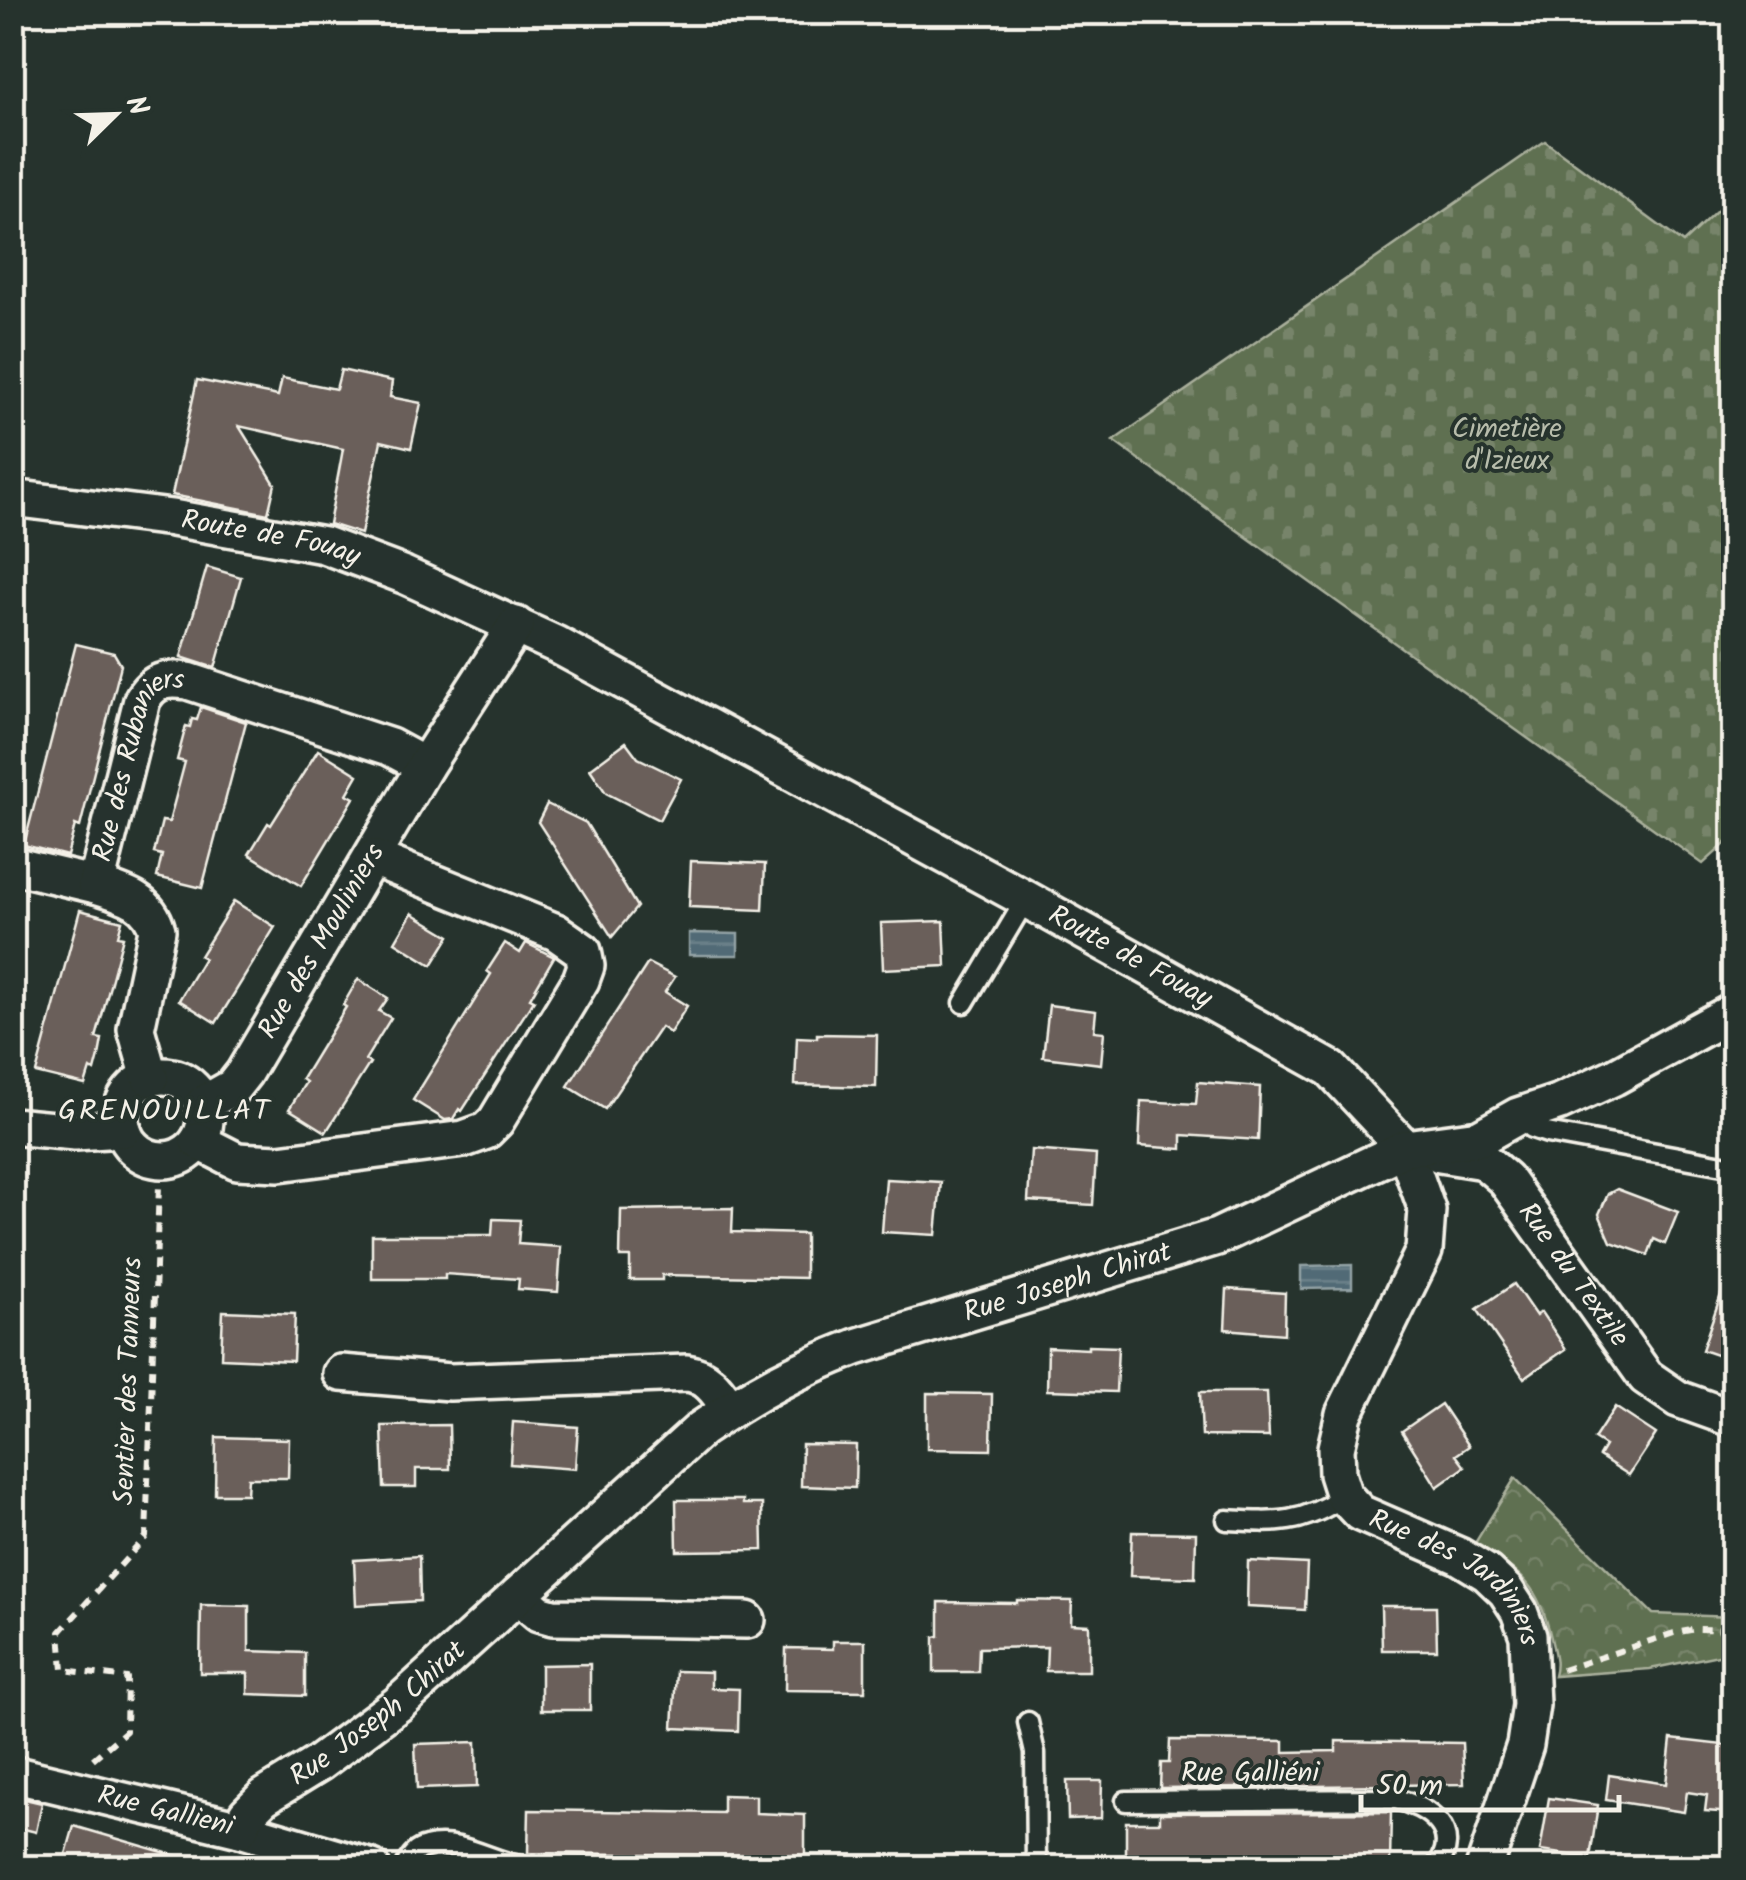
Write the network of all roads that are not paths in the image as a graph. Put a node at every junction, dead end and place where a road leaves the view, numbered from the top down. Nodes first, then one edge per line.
1 (12, 498) edge
2 (516, 625) junction
3 (426, 766) junction
4 (373, 858) junction
5 (12, 865) edge
6 (96, 885) junction
7 (1026, 899) junction
8 (964, 1003) dead end
9 (1734, 1012) edge
10 (150, 1078) junction
11 (203, 1104) junction
12 (1518, 1116) junction
13 (12, 1126) edge
14 (123, 1130) junction
15 (198, 1142) junction
16 (1405, 1148) junction
17 (1734, 1166) edge
18 (342, 1374) dead end
19 (730, 1409) junction
20 (1734, 1419) edge
21 (1344, 1496) junction
22 (1226, 1520) dead end
23 (518, 1594) junction
24 (747, 1620) dead end
25 (1028, 1722) dead end
26 (12, 1774) edge
27 (1126, 1801) dead end
28 (240, 1829) junction
29 (650, 1867) edge
30 (372, 1868) edge
31 (404, 1868) edge
32 (1036, 1868) edge
33 (1435, 1868) edge
34 (1484, 1868) edge

1 - 2 street, Route de Fouay
2 - 3 street
2 - 7 street, Route de Fouay
3 - 4 street, Rue des Mouliniers
3 - 6 street, Rue des Rubaniers
4 - 11 street, Rue des Mouliniers
4 - 15 street
5 - 6 street
6 - 10 street, Rue des Rubaniers
7 - 8 lane
7 - 16 street, Route de Fouay
9 - 12 street
10 - 11 street
10 - 14 street
11 - 15 street
12 - 16 street
12 - 17 lane
13 - 14 street
14 - 15 street
16 - 19 street, Rue Joseph Chirat
16 - 20 street, Rue du Textile
16 - 21 street, Rue des Jardiniers
18 - 19 street
19 - 23 street, Rue Joseph Chirat
21 - 22 lane
21 - 34 street, Rue des Jardiniers
23 - 24 street
23 - 28 street, Rue Joseph Chirat
25 - 32 lane
26 - 28 street, Rue Gallieni
27 - 33 lane, Rue Galliéni
28 - 30 street, Rue Gallieni
29 - 31 lane

